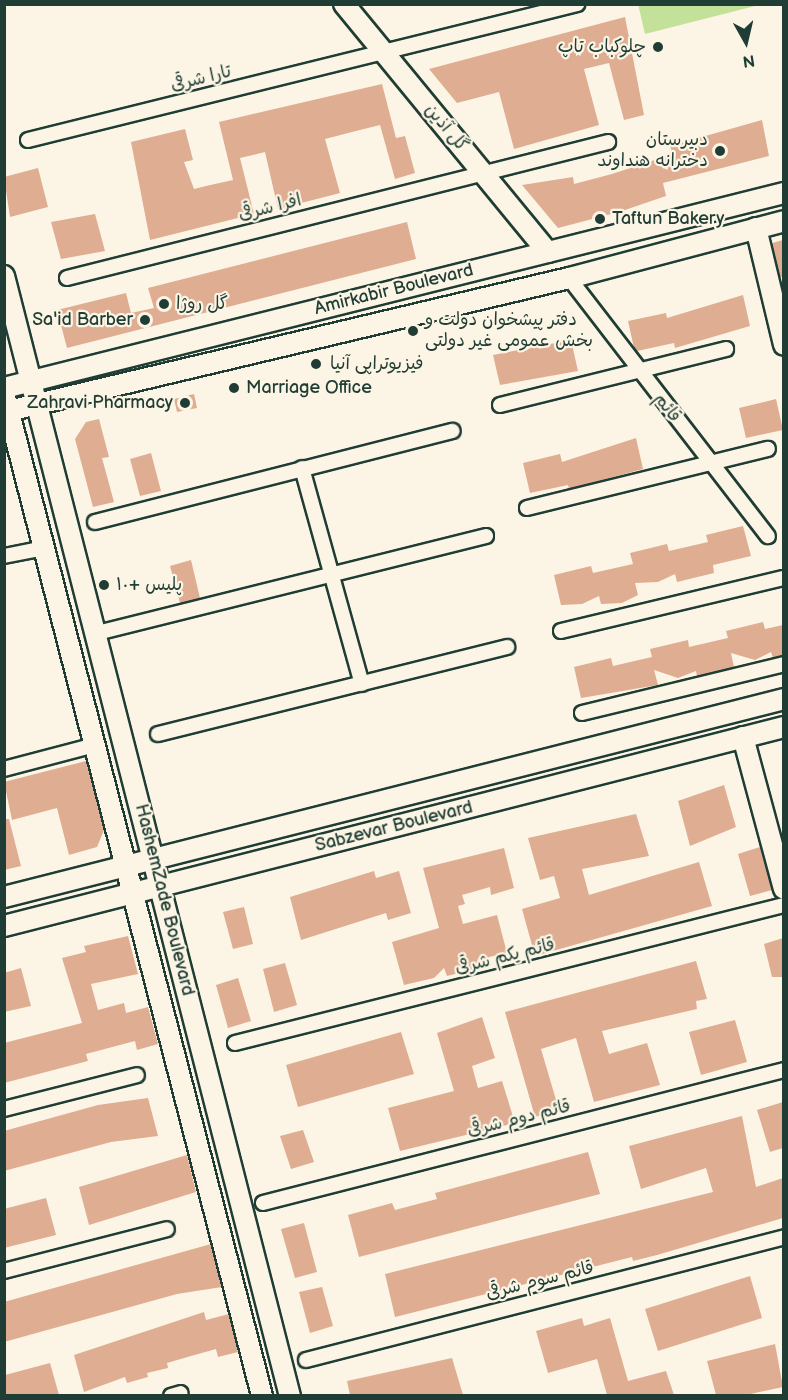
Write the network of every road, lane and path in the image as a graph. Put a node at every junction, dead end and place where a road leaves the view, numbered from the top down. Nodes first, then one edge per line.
1 (344, 4) edge
2 (577, 4) edge
3 (383, 52) junction
4 (28, 140) dead end
5 (608, 142) dead end
6 (482, 172) junction
7 (783, 193) edge
8 (783, 220) edge
9 (756, 228) junction
10 (548, 252) junction
11 (4, 276) edge
12 (67, 278) dead end
13 (569, 278) junction
14 (783, 345) edge
15 (726, 349) dead end
16 (638, 370) junction
17 (32, 380) junction
18 (4, 388) edge
19 (38, 404) junction
20 (500, 405) dead end
21 (6, 406) edge
22 (453, 430) dead end
23 (768, 449) dead end
24 (710, 463) junction
25 (302, 468) junction
26 (527, 508) dead end
27 (95, 522) dead end
28 (486, 536) dead end
29 (768, 536) dead end
30 (45, 548) junction
31 (4, 556) edge
32 (332, 576) junction
33 (783, 578) edge
34 (561, 632) dead end
35 (97, 633) junction
36 (507, 647) dead end
37 (783, 664) edge
38 (362, 684) junction
39 (783, 699) edge
40 (582, 713) dead end
41 (783, 727) edge
42 (158, 734) dead end
43 (743, 737) junction
44 (95, 745) junction
45 (4, 769) edge
46 (154, 859) junction
47 (126, 866) junction
48 (161, 886) junction
49 (783, 889) edge
50 (133, 893) junction
51 (4, 897) edge
52 (783, 905) edge
53 (4, 926) edge
54 (235, 1043) dead end
55 (783, 1070) edge
56 (137, 1075) dead end
57 (4, 1109) edge
58 (263, 1203) dead end
59 (167, 1229) dead end
60 (783, 1237) edge
61 (4, 1271) edge
62 (306, 1360) dead end
63 (262, 1395) edge
64 (290, 1395) edge

1 - 3 street, گل آذین
2 - 3 street, تارا شرقی
3 - 4 street, تارا شرقی
3 - 6 street, گل آذین
5 - 6 street, افرا شرقی
6 - 10 street, گل آذین
6 - 12 street, افرا شرقی
7 - 10 street, Amirkabir Boulevard
8 - 9 street, Amirkabir Boulevard
9 - 13 street, Amirkabir Boulevard
9 - 14 street
10 - 17 street, Amirkabir Boulevard
11 - 17 street, HashemZade Boulevard
13 - 16 street, قائم
13 - 19 street, Amirkabir Boulevard
15 - 16 street
16 - 20 street
16 - 24 street, قائم
17 - 18 street, Amirkabir Boulevard
17 - 19 street, HashemZade Boulevard
19 - 21 street, Amirkabir Boulevard
19 - 35 street, HashemZade Boulevard
21 - 30 street, HashemZade Boulevard
22 - 25 street
23 - 24 street
24 - 26 street
24 - 29 street, قائم
25 - 27 street
25 - 32 street
28 - 32 street
30 - 31 street
30 - 44 street, HashemZade Boulevard
32 - 35 street
32 - 38 street
33 - 34 street
35 - 46 street, HashemZade Boulevard
36 - 38 street
37 - 40 street
38 - 42 street
39 - 46 street, Sabzevar Boulevard
41 - 43 street, Sabzevar Boulevard
43 - 48 street, Sabzevar Boulevard
43 - 49 street
44 - 45 street
44 - 47 street, HashemZade Boulevard
46 - 47 street, Sabzevar Boulevard
46 - 48 street, HashemZade Boulevard
47 - 50 street, HashemZade Boulevard
47 - 51 street, Sabzevar Boulevard
48 - 50 street, Sabzevar Boulevard
48 - 64 street, HashemZade Boulevard
50 - 53 street, Sabzevar Boulevard
50 - 63 street, HashemZade Boulevard
52 - 54 street, قائم یکم شرقی
55 - 58 street, قائم دوم شرقی
56 - 57 street
59 - 61 street
60 - 62 street, قائم سوم شرقی

